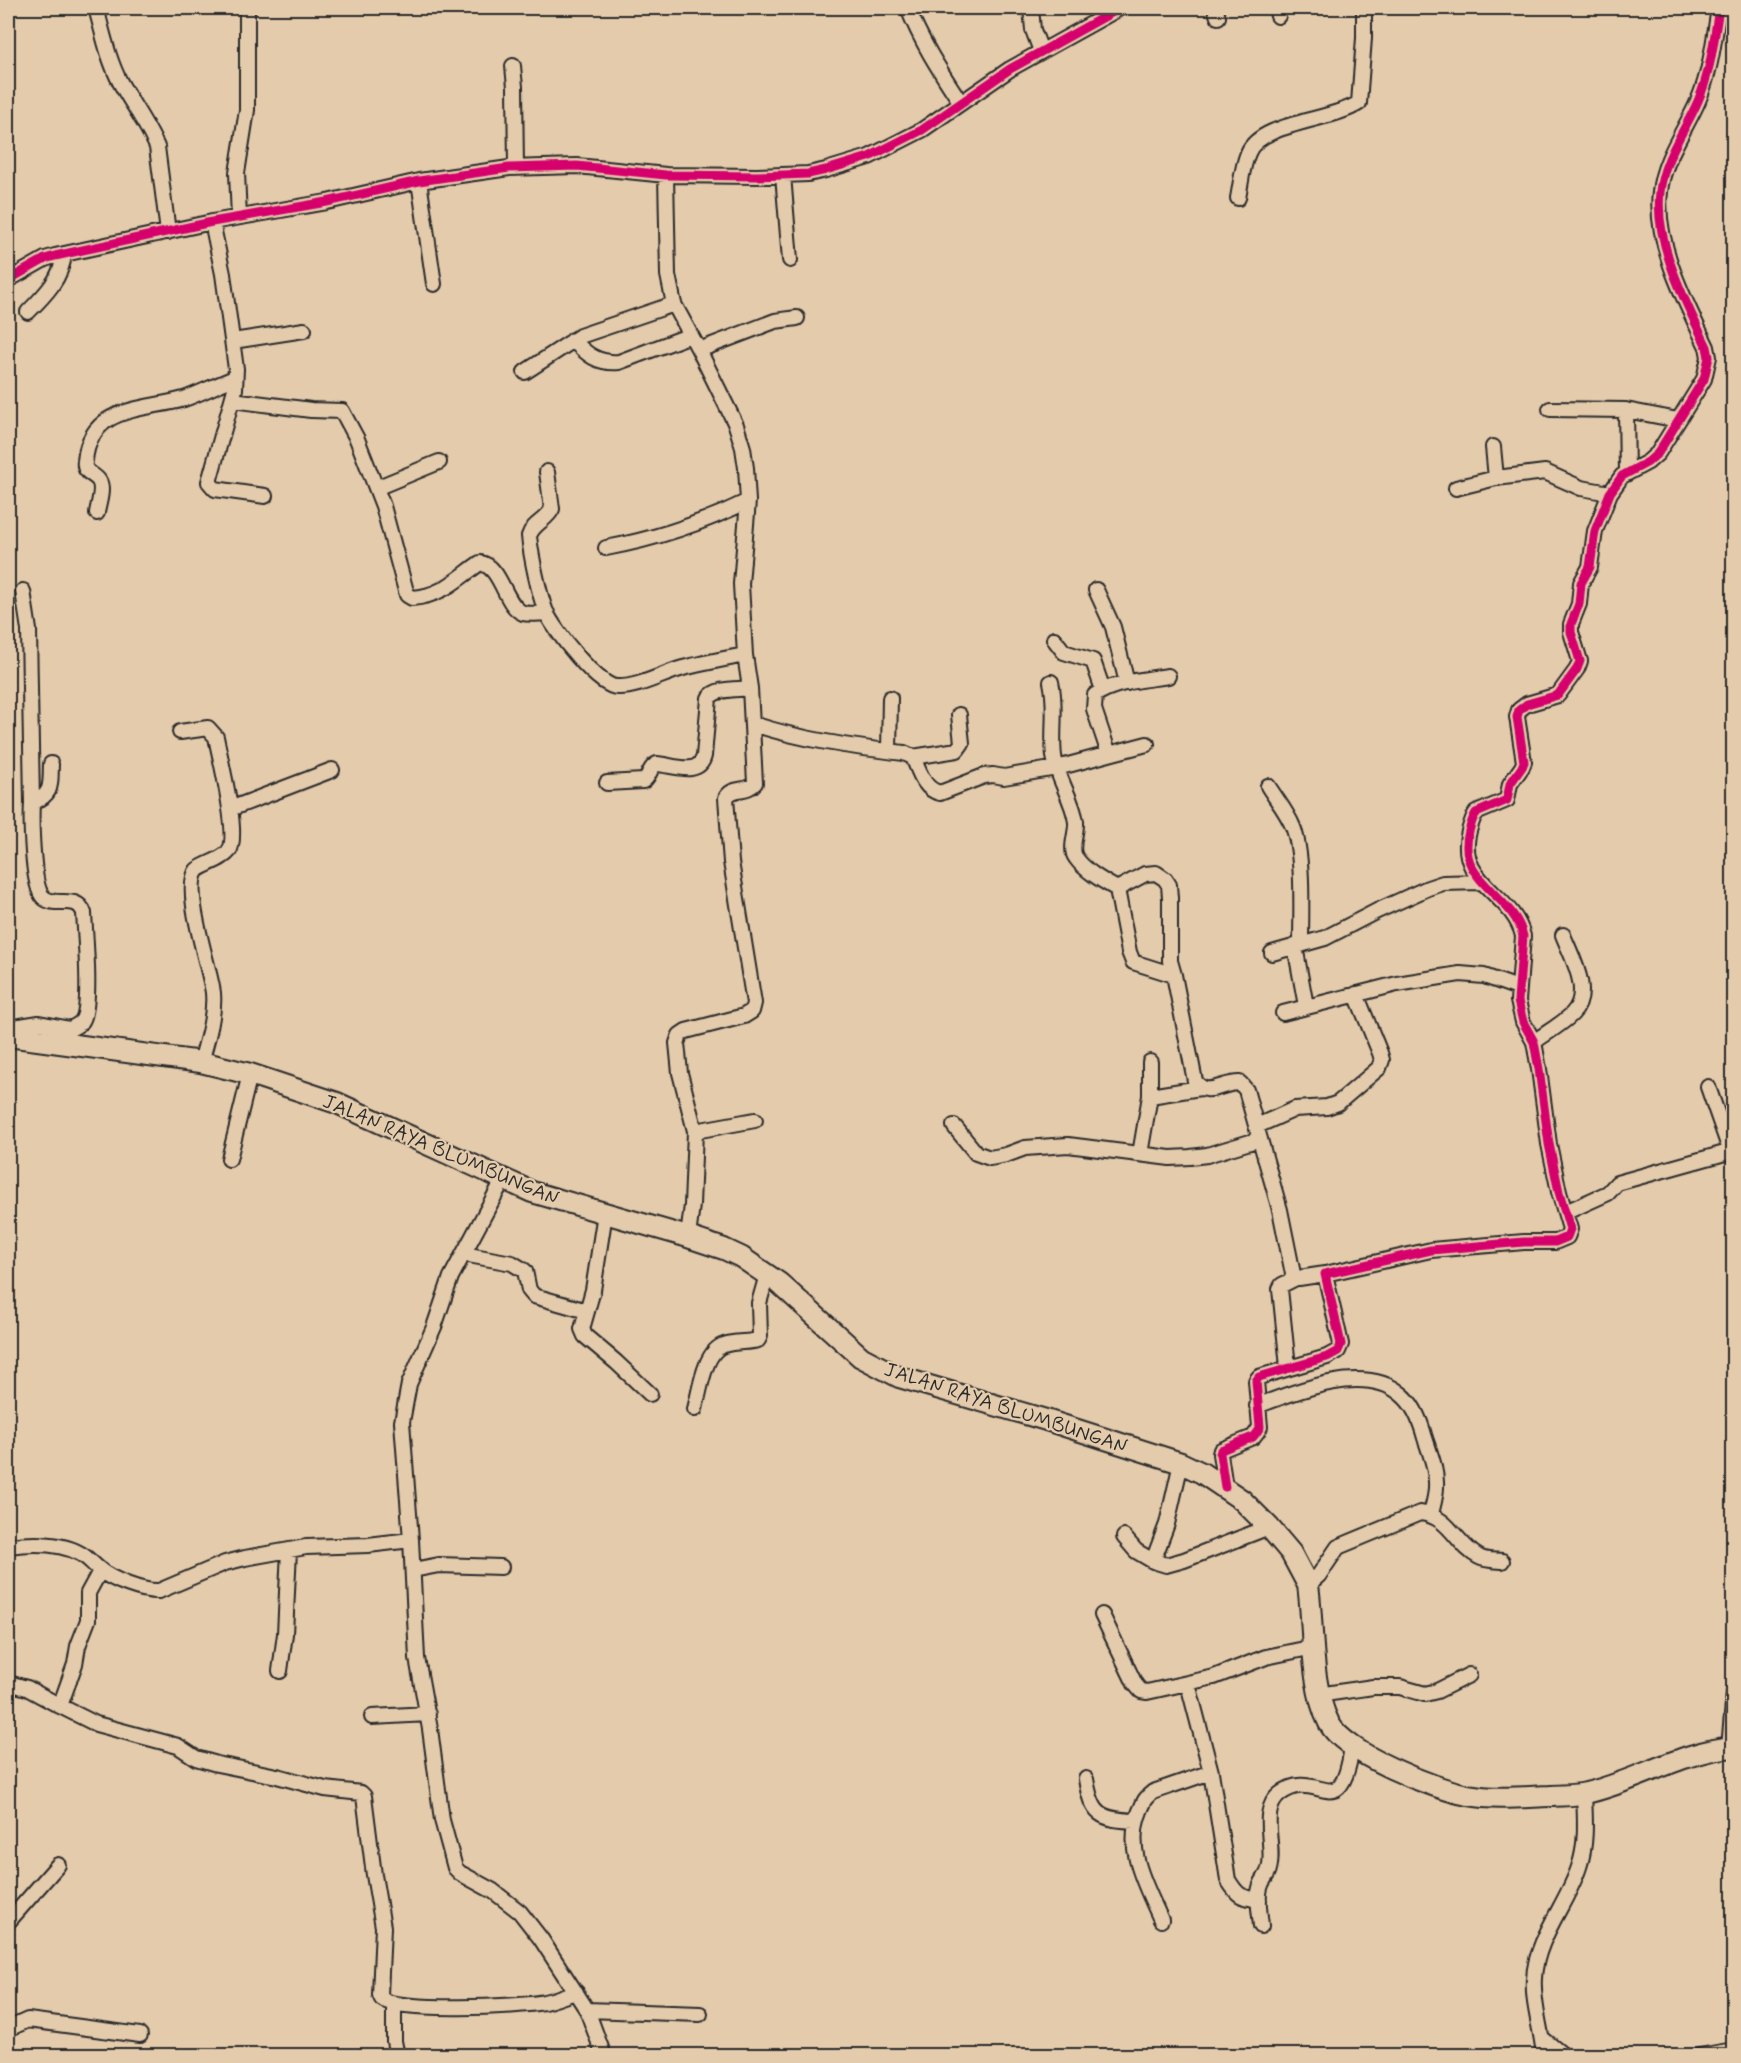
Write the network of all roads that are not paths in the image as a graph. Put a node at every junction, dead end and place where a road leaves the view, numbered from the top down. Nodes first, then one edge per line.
1 (96, 8) edge
2 (247, 8) edge
3 (908, 8) edge
4 (1031, 8) edge
5 (1120, 8) edge
6 (1364, 8) edge
7 (1719, 8) edge
8 (1041, 51) junction
9 (513, 66) dead end
10 (962, 103) junction
11 (516, 167) junction
12 (783, 175) junction
13 (666, 176) junction
14 (419, 182) junction
15 (1238, 198) dead end
16 (239, 217) junction
17 (212, 222) junction
18 (168, 232) junction
19 (64, 254) junction
20 (790, 260) dead end
21 (8, 280) edge
22 (434, 284) dead end
23 (674, 304) junction
24 (28, 312) dead end
25 (797, 318) dead end
26 (304, 330) dead end
27 (691, 335) junction
28 (573, 340) junction
29 (233, 341) junction
30 (699, 350) junction
31 (525, 372) dead end
32 (235, 378) junction
33 (232, 400) junction
34 (1550, 408) dead end
35 (1626, 410) junction
36 (1678, 420) junction
37 (1492, 447) dead end
38 (439, 462) dead end
39 (547, 472) dead end
40 (1627, 473) junction
41 (1496, 478) junction
42 (376, 488) junction
43 (1456, 488) dead end
44 (1610, 493) junction
45 (265, 496) dead end
46 (748, 501) junction
47 (97, 513) dead end
48 (606, 548) dead end
49 (1096, 590) dead end
50 (23, 591) dead end
51 (547, 613) junction
52 (1054, 639) dead end
53 (745, 655) junction
54 (1168, 676) dead end
55 (1051, 682) dead end
56 (1127, 683) junction
57 (750, 688) junction
58 (1103, 690) junction
59 (890, 698) dead end
60 (959, 715) dead end
61 (753, 724) junction
62 (180, 732) dead end
63 (1147, 744) dead end
64 (889, 751) junction
65 (1109, 754) junction
66 (913, 757) junction
67 (51, 764) dead end
68 (1057, 768) junction
69 (332, 770) dead end
70 (608, 783) dead end
71 (1268, 786) dead end
72 (32, 803) junction
73 (230, 809) junction
74 (1482, 882) junction
75 (1117, 889) junction
76 (1563, 935) dead end
77 (1298, 946) junction
78 (1272, 953) dead end
79 (1174, 975) junction
80 (1518, 988) junction
81 (1356, 994) junction
82 (1306, 1006) junction
83 (1283, 1013) dead end
84 (8, 1028) edge
85 (8, 1036) edge
86 (1534, 1042) junction
87 (201, 1062) junction
88 (1150, 1062) dead end
89 (250, 1074) junction
90 (1708, 1087) dead end
91 (1200, 1088) junction
92 (1150, 1096) junction
93 (754, 1120) dead end
94 (954, 1126) dead end
95 (695, 1131) junction
96 (1258, 1133) junction
97 (1732, 1147) edge
98 (1140, 1154) junction
99 (229, 1159) dead end
100 (502, 1180) junction
101 (1566, 1212) junction
102 (605, 1213) junction
103 (688, 1237) junction
104 (463, 1254) junction
105 (1325, 1274) junction
106 (767, 1275) junction
107 (1296, 1278) junction
108 (587, 1311) junction
109 (1288, 1367) junction
110 (650, 1394) dead end
111 (1257, 1406) junction
112 (695, 1409) dead end
113 (1181, 1463) junction
114 (1225, 1487) junction
115 (1431, 1514) junction
116 (1269, 1527) junction
117 (1124, 1537) dead end
118 (411, 1540) junction
119 (8, 1546) edge
120 (289, 1550) junction
121 (1502, 1561) dead end
122 (1153, 1562) junction
123 (501, 1567) dead end
124 (412, 1570) junction
125 (100, 1571) junction
126 (1308, 1585) junction
127 (1102, 1615) dead end
128 (1314, 1647) junction
129 (280, 1671) dead end
130 (1469, 1675) dead end
131 (8, 1683) edge
132 (1188, 1684) junction
133 (1734, 1692) edge
134 (1318, 1695) junction
135 (60, 1706) junction
136 (428, 1714) junction
137 (372, 1717) dead end
138 (1352, 1747) junction
139 (1731, 1748) edge
140 (1211, 1772) junction
141 (1086, 1779) dead end
142 (1584, 1794) junction
143 (1136, 1821) junction
144 (57, 1865) dead end
145 (1259, 1900) junction
146 (1161, 1920) dead end
147 (8, 1922) edge
148 (1261, 1926) dead end
149 (576, 1992) junction
150 (394, 2004) junction
151 (587, 2010) junction
152 (700, 2014) dead end
153 (8, 2029) edge
154 (140, 2035) dead end
155 (1543, 2039) junction
156 (1734, 2050) edge
157 (397, 2055) edge
158 (604, 2055) edge
159 (1544, 2055) edge
160 (1564, 2055) edge
161 (1699, 2055) edge

1 - 18 street
2 - 16 street
3 - 10 street
4 - 8 street
5 - 8 street
6 - 15 street
7 - 36 street
8 - 10 street
9 - 11 street
10 - 12 street
11 - 13 street
11 - 14 street
12 - 13 street
12 - 20 street
13 - 23 street
14 - 16 street
14 - 22 street
16 - 17 street
17 - 18 street
17 - 29 street
18 - 19 street
19 - 21 street
19 - 24 street
23 - 27 street
23 - 28 street
25 - 30 street
26 - 29 street
27 - 28 street
27 - 30 street
28 - 31 street
29 - 32 street
30 - 46 street
32 - 33 street
32 - 47 street
33 - 42 street
33 - 45 street
34 - 35 street
35 - 36 street
35 - 40 street
36 - 40 street
37 - 41 street
38 - 42 street
39 - 51 street
40 - 44 street
41 - 43 street
41 - 44 street
42 - 51 street
44 - 74 street
46 - 48 street
46 - 53 street
49 - 56 street
50 - 72 street
51 - 53 street
52 - 58 street
53 - 57 street
54 - 56 street
55 - 68 street
56 - 58 street
57 - 61 street
57 - 70 street
58 - 65 street
59 - 64 street
60 - 66 street
61 - 64 street
61 - 95 street
62 - 73 street
63 - 65 street
64 - 66 street
65 - 68 street
66 - 68 street
67 - 72 street
68 - 75 street
69 - 73 street
71 - 77 street
72 - 84 street
73 - 87 street
74 - 77 street
74 - 80 street
75 - 79 street
75 - 79 street
76 - 86 street
77 - 78 street
77 - 82 street
79 - 91 street
80 - 81 street
80 - 86 street
81 - 82 street
81 - 96 street
82 - 83 street
85 - 87 main road, JALAN RAYA BLUMBUNGAN
86 - 101 street
87 - 89 main road, JALAN RAYA BLUMBUNGAN
88 - 92 street
89 - 99 street
89 - 100 main road, JALAN RAYA BLUMBUNGAN
90 - 97 street
91 - 92 street
91 - 96 street
92 - 98 street
93 - 95 street
94 - 98 street
95 - 103 street
96 - 98 street
96 - 107 street
97 - 101 street
100 - 102 main road, JALAN RAYA BLUMBUNGAN
100 - 104 street
101 - 105 street
102 - 103 main road, JALAN RAYA BLUMBUNGAN
102 - 108 street
103 - 106 main road, JALAN RAYA BLUMBUNGAN
104 - 108 street
104 - 118 street
105 - 107 street
105 - 109 street
106 - 112 street
106 - 113 main road, JALAN RAYA BLUMBUNGAN
107 - 109 street
108 - 110 street
109 - 111 street
111 - 114 street
111 - 115 street
113 - 114 main road, JALAN RAYA BLUMBUNGAN
113 - 122 street
114 - 116 main road, JALAN RAYA BLUMBUNGAN
115 - 121 street
115 - 126 street
116 - 122 street
116 - 126 main road, JALAN RAYA BLUMBUNGAN
117 - 122 street
118 - 120 street
118 - 124 street
119 - 125 street
120 - 125 street
120 - 129 street
123 - 124 street
124 - 136 street
125 - 135 street
126 - 128 main road, JALAN RAYA BLUMBUNGAN
127 - 132 street
128 - 132 street
128 - 134 main road, JALAN RAYA BLUMBUNGAN
130 - 134 street
131 - 135 street
132 - 140 street
133 - 139 street
134 - 138 main road, JALAN RAYA BLUMBUNGAN
135 - 150 street
136 - 137 street
136 - 149 street
138 - 142 main road, JALAN RAYA BLUMBUNGAN
138 - 145 street
139 - 142 main road, JALAN RAYA BLUMBUNGAN
140 - 143 street
140 - 145 street
141 - 143 street
142 - 155 street
143 - 146 street
144 - 147 street
145 - 148 street
149 - 150 street
149 - 151 street
150 - 157 street
151 - 152 street
151 - 158 street
153 - 154 street
155 - 159 street
155 - 160 street
156 - 161 street

